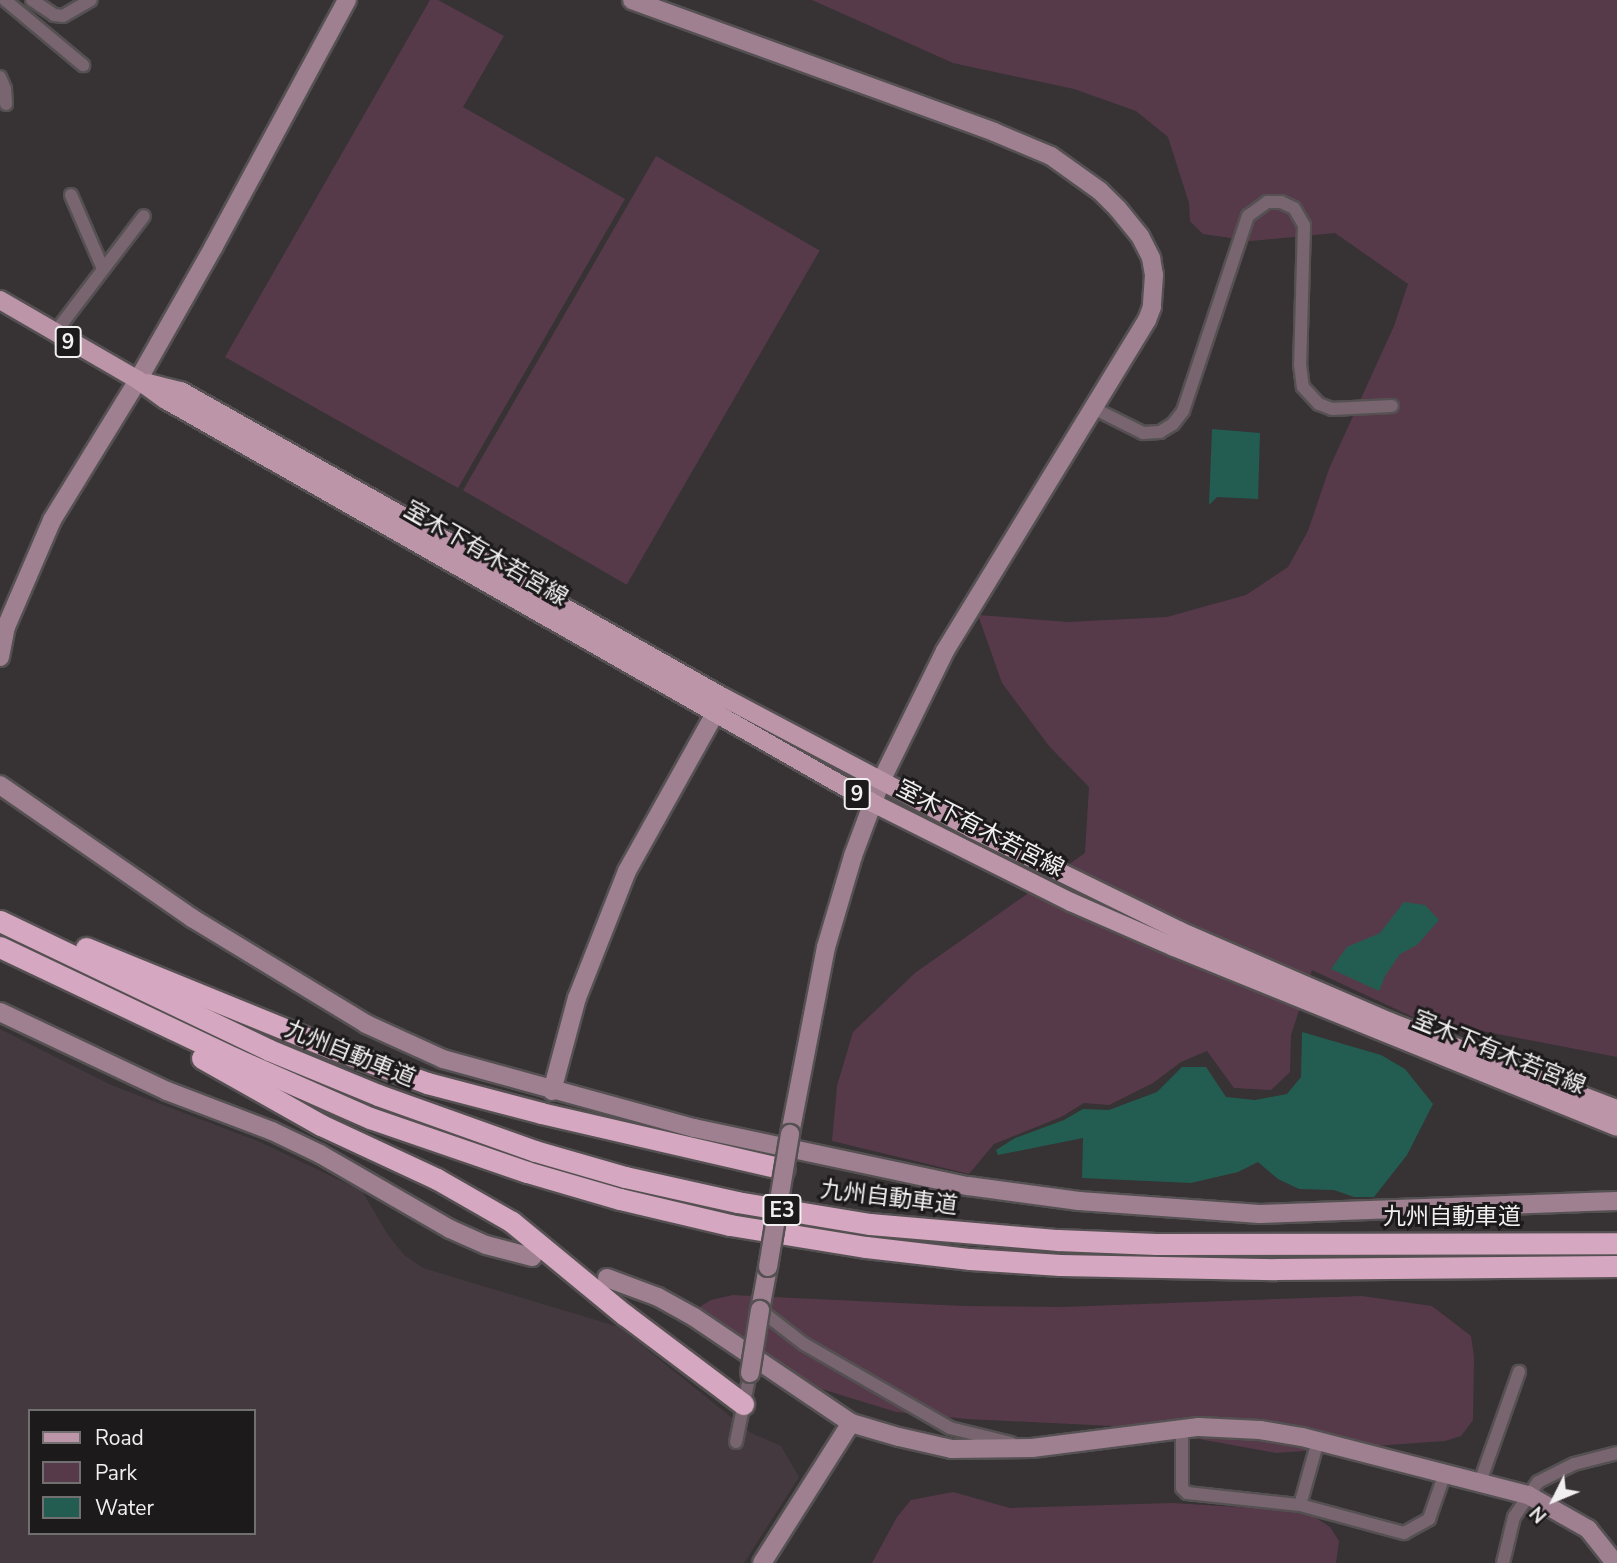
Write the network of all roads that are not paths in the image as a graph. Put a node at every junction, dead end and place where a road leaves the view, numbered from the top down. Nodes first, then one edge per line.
1 (5, 0) edge
2 (32, 0) edge
3 (91, 0) edge
4 (347, 0) edge
5 (632, 0) edge
6 (83, 65) dead end
7 (0, 77) edge
8 (6, 104) dead end
9 (71, 195) dead end
10 (144, 216) dead end
11 (103, 269) junction
12 (0, 300) edge
13 (54, 334) junction
14 (138, 380) junction
15 (1392, 406) dead end
16 (1095, 409) junction
17 (0, 657) edge
18 (719, 705) junction
19 (881, 781) junction
20 (0, 785) edge
21 (873, 803) junction
22 (0, 913) edge
23 (0, 921) edge
24 (0, 947) edge
25 (0, 956) edge
26 (0, 1012) edge
27 (552, 1091) junction
28 (1617, 1109) edge
29 (1617, 1126) edge
30 (775, 1166) junction
31 (1617, 1201) edge
32 (1617, 1242) edge
33 (532, 1257) dead end
34 (1617, 1266) edge
35 (607, 1278) dead end
36 (760, 1310) junction
37 (1519, 1372) dead end
38 (750, 1373) joint
39 (743, 1404) junction
40 (851, 1423) junction
41 (1182, 1429) junction
42 (1318, 1441) junction
43 (736, 1442) dead end
44 (1031, 1448) junction
45 (1617, 1453) edge
46 (1445, 1473) junction
47 (1480, 1482) junction
48 (1528, 1495) junction
49 (1300, 1505) junction
50 (762, 1563) edge
51 (1503, 1563) edge
52 (1615, 1563) edge

1 - 6 street
2 - 3 street
4 - 14 street
5 - 16 street
7 - 8 street
9 - 11 street
10 - 11 street
11 - 13 street
12 - 13 main road, 室木下有木若宮線 / 9
13 - 14 main road, 室木下有木若宮線 / 9
14 - 17 street
14 - 18 main road, 室木下有木若宮線 / 9
15 - 16 street
16 - 19 street
18 - 19 main road, 室木下有木若宮線 / 9
18 - 21 main road, 室木下有木若宮線 / 9
18 - 27 street
19 - 21 street
19 - 28 main road, 室木下有木若宮線 / 9
20 - 27 street
21 - 29 main road, 室木下有木若宮線 / 9
21 - 30 street, bridge
22 - 30 highway
23 - 32 highway, 九州自動車道 / E3
24 - 34 highway, E3
25 - 39 highway
26 - 33 street
27 - 31 street
30 - 36 street, bridge
35 - 40 street
36 - 38 street, bridge
36 - 44 street
37 - 47 street
38 - 39 street
39 - 43 street
40 - 44 street
40 - 50 street
41 - 42 street
41 - 44 street
41 - 49 street
42 - 46 street
42 - 49 street
45 - 48 street
46 - 47 street
46 - 49 street
47 - 48 street
48 - 51 street
48 - 52 street

